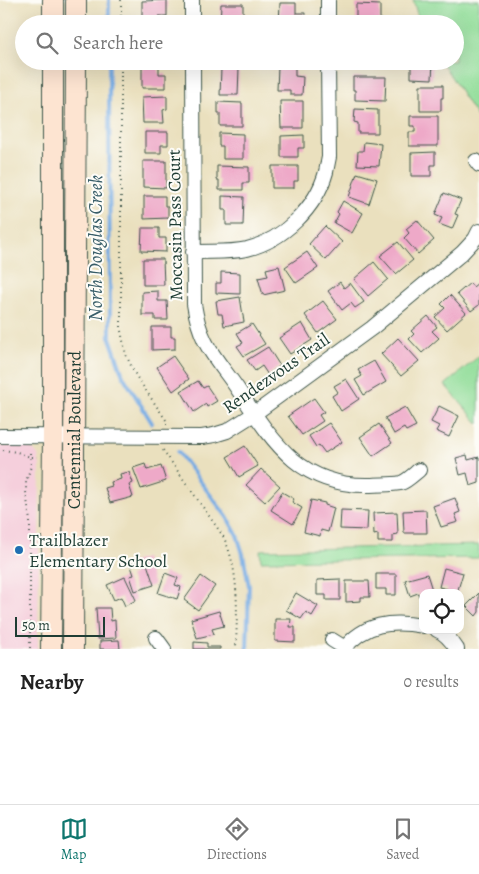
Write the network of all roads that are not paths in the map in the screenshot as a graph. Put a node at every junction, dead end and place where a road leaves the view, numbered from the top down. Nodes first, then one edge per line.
1 (53, 0) edge
2 (76, 0) edge
3 (192, 0) edge
4 (328, 0) edge
5 (53, 15) edge
6 (76, 15) edge
7 (192, 15) edge
8 (328, 15) edge
9 (53, 70) edge
10 (76, 70) edge
11 (193, 70) edge
12 (328, 70) edge
13 (479, 232) edge
14 (193, 252) junction
15 (254, 414) junction
16 (53, 435) junction
17 (0, 436) edge
18 (75, 436) junction
19 (419, 470) dead end
20 (419, 625) edge
21 (444, 634) edge
22 (332, 640) dead end
23 (345, 648) edge
24 (51, 649) edge
25 (73, 649) edge
26 (457, 649) edge

1 - 5 main road
2 - 6 main road
3 - 7 street
4 - 8 street
9 - 16 main road, Centennial Boulevard
10 - 18 main road, Centennial Boulevard
11 - 14 street, Moccasin Pass Court
12 - 14 street
13 - 15 street, Rendezvous Trail
14 - 15 street, Moccasin Pass Court
15 - 18 street, Rendezvous Trail
15 - 19 street, Moccasin Pass Court
16 - 17 street, Rendezvous Trail
16 - 18 street, Rendezvous Trail
16 - 24 main road, Centennial Boulevard
18 - 25 main road, Centennial Boulevard
20 - 23 street
21 - 26 street
22 - 23 street

